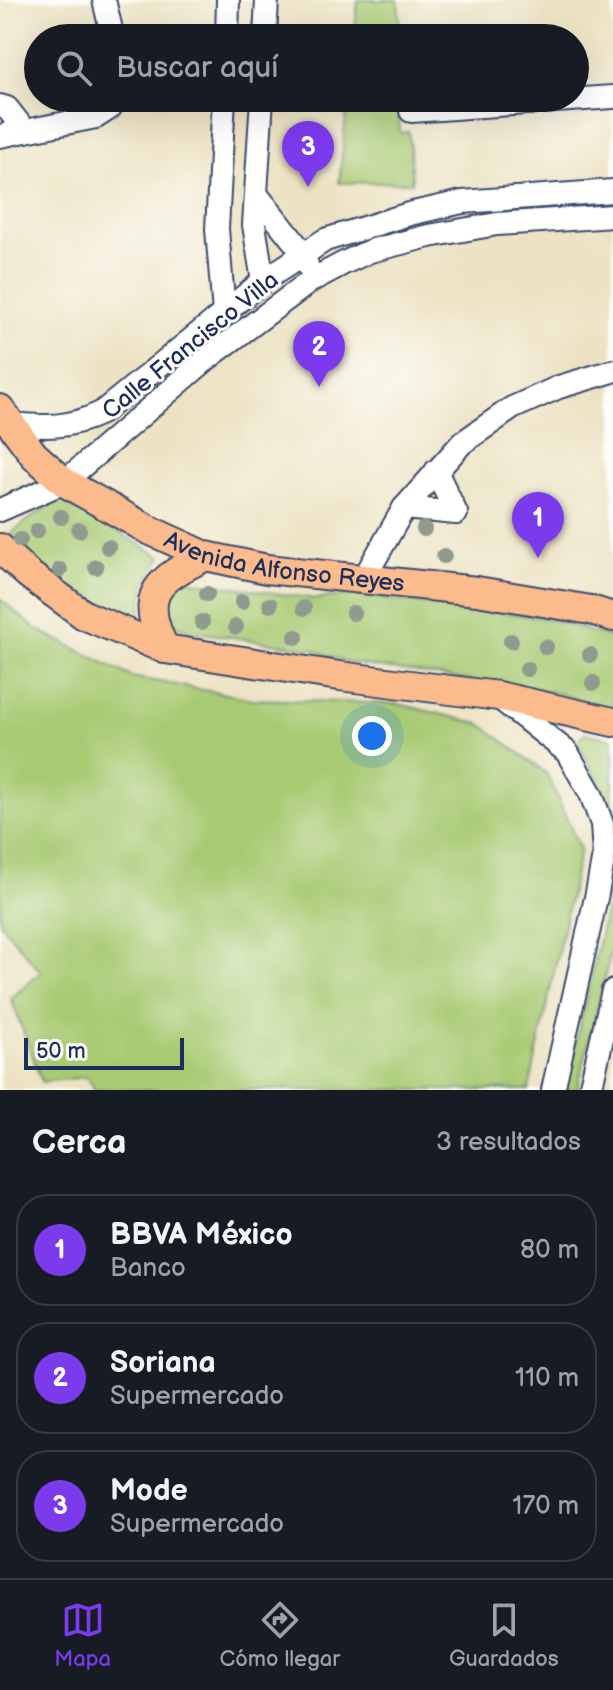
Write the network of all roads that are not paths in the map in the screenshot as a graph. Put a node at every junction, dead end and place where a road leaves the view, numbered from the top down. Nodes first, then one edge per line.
1 (104, 0) edge
2 (228, 0) edge
3 (267, 0) edge
4 (110, 24) edge
5 (227, 24) edge
6 (266, 24) edge
7 (613, 97) edge
8 (589, 99) edge
9 (0, 106) edge
10 (104, 112) edge
11 (223, 112) edge
12 (261, 112) edge
13 (25, 131) junction
14 (0, 136) edge
15 (613, 191) edge
16 (257, 195) junction
17 (613, 216) edge
18 (363, 227) junction
19 (370, 251) junction
20 (303, 253) junction
21 (312, 280) junction
22 (263, 281) junction
23 (224, 313) junction
24 (613, 371) edge
25 (3, 417) edge
26 (436, 471) junction
27 (64, 482) junction
28 (404, 508) junction
29 (0, 510) edge
30 (0, 548) edge
31 (206, 556) junction
32 (363, 580) junction
33 (613, 617) edge
34 (165, 649) junction
35 (498, 696) junction
36 (613, 722) edge
37 (613, 991) edge
38 (553, 1090) edge
39 (590, 1090) edge

1 - 4 street
2 - 5 street
3 - 6 street
7 - 8 street
9 - 13 street
10 - 13 street
11 - 23 street
12 - 16 street
13 - 14 street
15 - 18 street, Calle Francisco Villa
16 - 20 street
16 - 22 street
17 - 19 street, Calle Francisco Villa
18 - 19 street
18 - 20 street, Calle Francisco Villa
19 - 21 street, Calle Francisco Villa
20 - 21 street
20 - 22 street, Calle Francisco Villa
21 - 27 street, Calle Francisco Villa
22 - 23 street, Calle Francisco Villa
23 - 25 street, Calle Francisco Villa
24 - 26 street
25 - 27 main road, Avenida Alfonso Reyes
26 - 28 street
26 - 28 street
27 - 29 street, Calle Francisco Villa
27 - 31 main road, Avenida Alfonso Reyes
28 - 32 street
30 - 34 main road
31 - 32 main road, Avenida Alfonso Reyes
31 - 34 main road
32 - 33 main road, Avenida Alfonso Reyes
34 - 35 main road
35 - 36 main road
35 - 38 street
37 - 39 street

